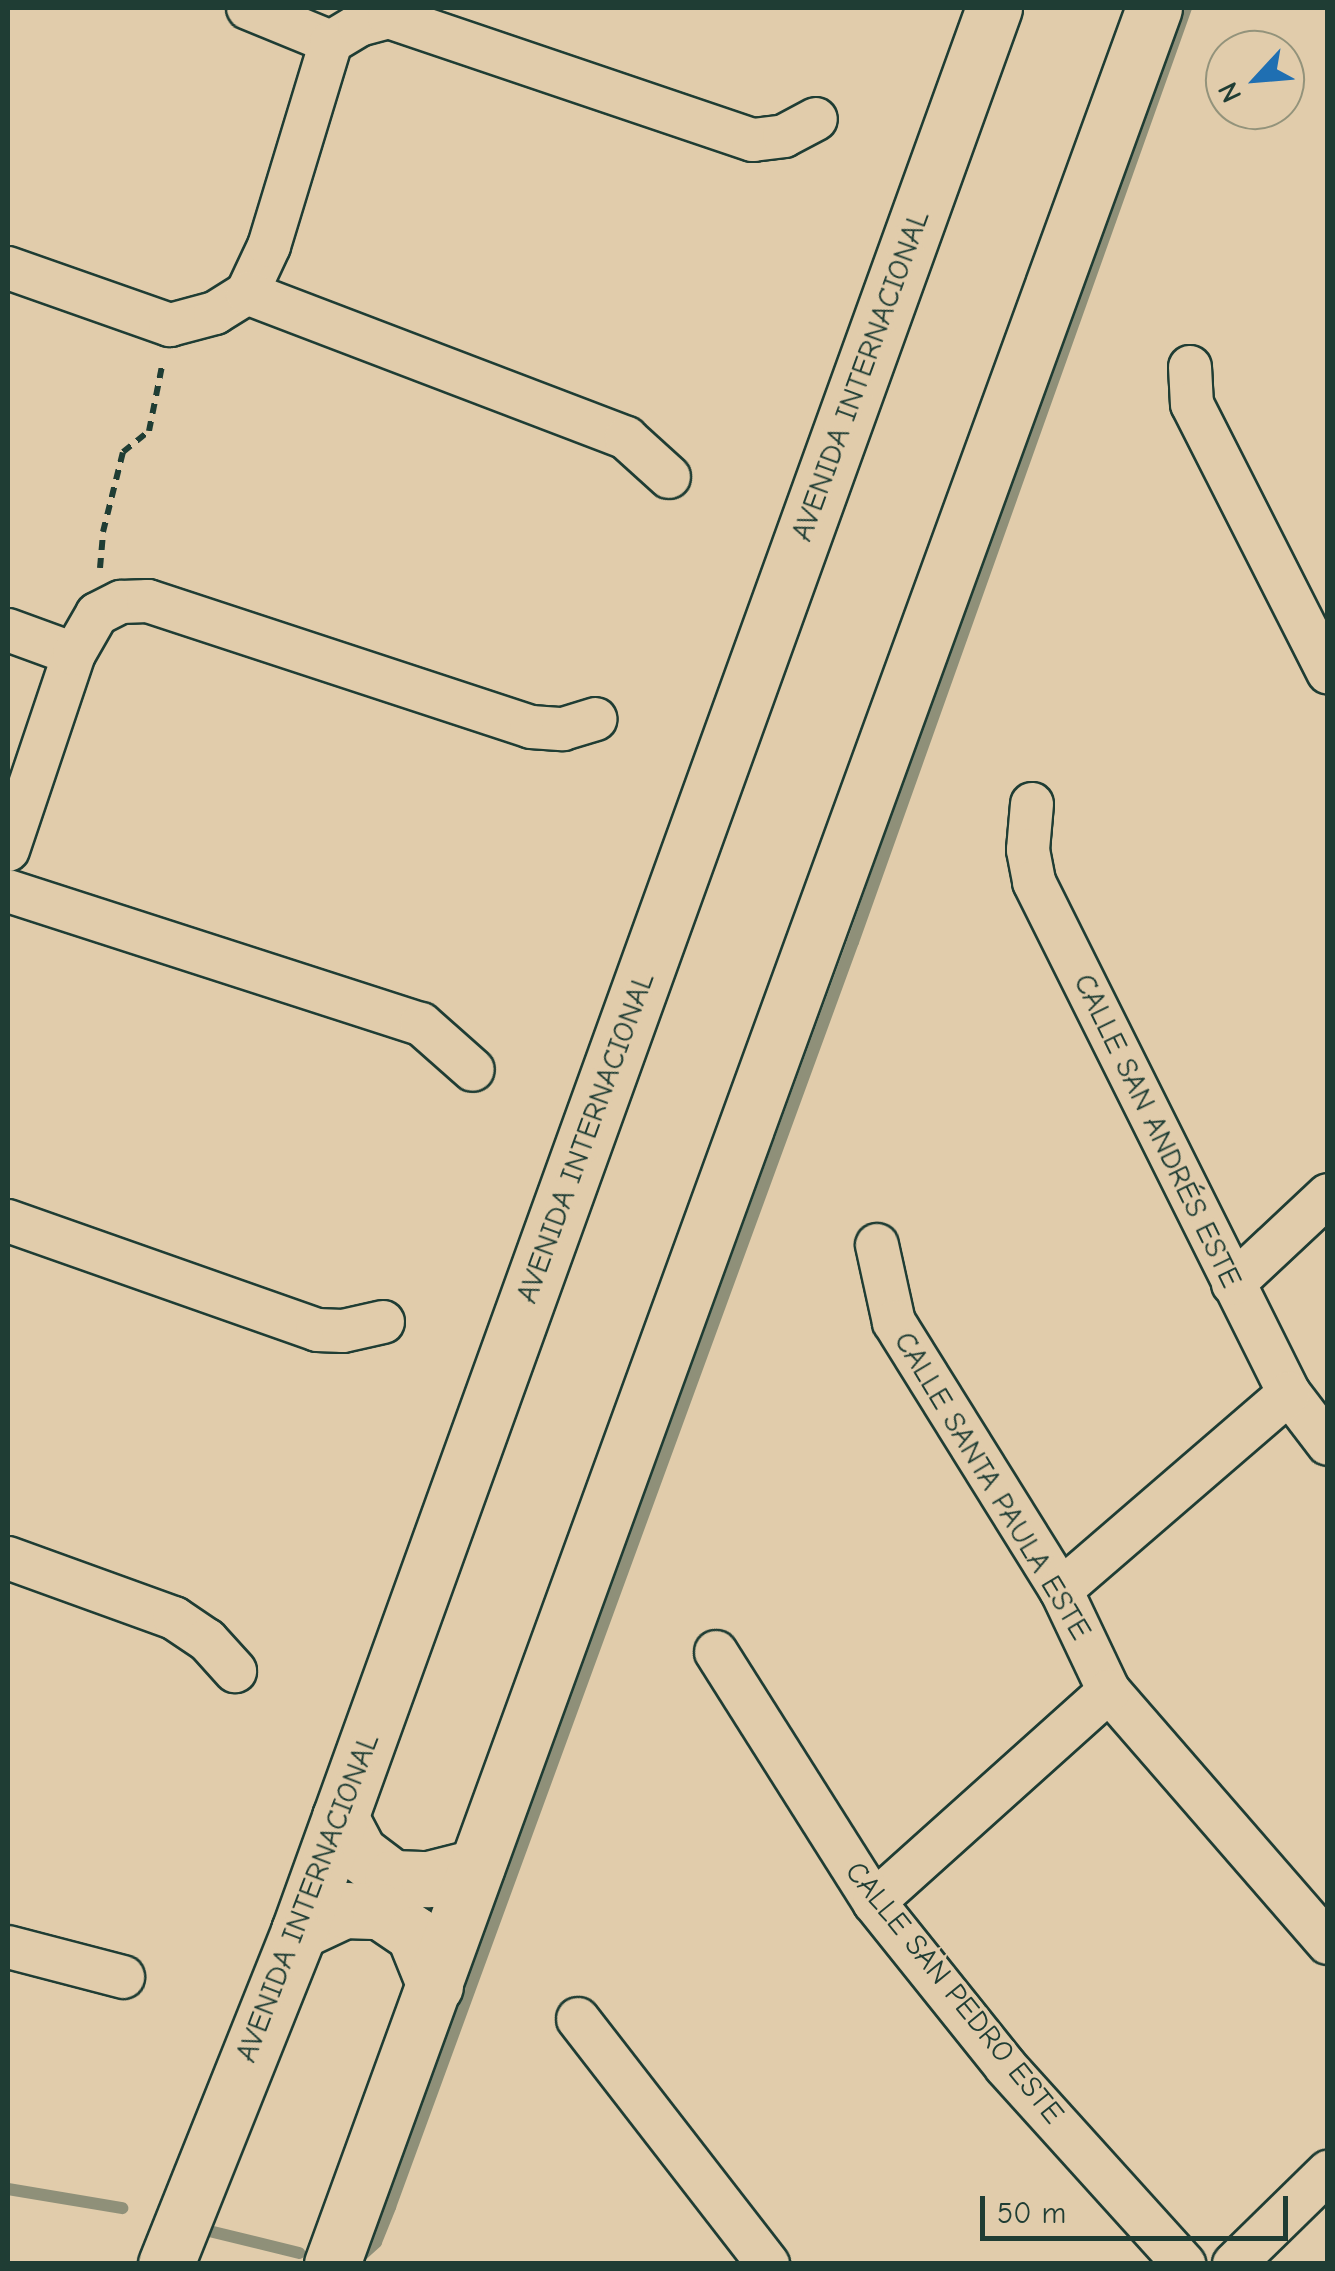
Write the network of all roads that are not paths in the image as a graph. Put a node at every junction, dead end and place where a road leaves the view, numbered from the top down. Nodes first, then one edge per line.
1 (248, 8) edge
2 (994, 8) edge
3 (1154, 8) edge
4 (332, 42) junction
5 (816, 118) dead end
6 (8, 268) edge
7 (247, 293) junction
8 (1190, 368) dead end
9 (669, 477) dead end
10 (8, 630) edge
11 (74, 654) junction
12 (1328, 672) edge
13 (595, 718) dead end
14 (1032, 804) dead end
15 (8, 850) edge
16 (8, 891) edge
17 (473, 1070) dead end
18 (1328, 1195) edge
19 (8, 1221) edge
20 (876, 1245) dead end
21 (1232, 1284) junction
22 (383, 1322) dead end
23 (1290, 1393) junction
24 (1328, 1444) edge
25 (8, 1558) edge
26 (1060, 1590) junction
27 (716, 1652) dead end
28 (235, 1671) dead end
29 (1109, 1691) junction
30 (340, 1817) junction
31 (476, 1867) junction
32 (874, 1902) junction
33 (299, 1931) junction
34 (1328, 1943) edge
35 (8, 1946) edge
36 (123, 1977) dead end
37 (436, 1986) junction
38 (578, 2020) dead end
39 (1328, 2172) edge
40 (166, 2264) edge
41 (332, 2264) edge
42 (768, 2264) edge
43 (1184, 2264) edge
44 (1234, 2264) edge

1 - 4 street
2 - 30 main road, AVENIDA INTERNACIONAL
3 - 31 main road
4 - 5 street
4 - 7 street
6 - 7 street
7 - 9 street
8 - 12 street
10 - 11 street
11 - 13 street
11 - 15 street
14 - 21 street, CALLE SAN ANDRÉS ESTE
16 - 17 street
18 - 21 street
19 - 22 street
20 - 26 street, CALLE SANTA PAULA ESTE
21 - 23 street, CALLE SAN ANDRÉS ESTE
23 - 24 street, CALLE SAN ANDRÉS ESTE
23 - 26 street
25 - 28 street
26 - 29 street, CALLE SANTA PAULA ESTE
27 - 32 street, CALLE SAN PEDRO ESTE
29 - 32 street
29 - 34 street, CALLE SANTA PAULA ESTE
30 - 31 main road
30 - 33 main road, AVENIDA INTERNACIONAL
31 - 37 main road
32 - 43 street, CALLE SAN PEDRO ESTE
33 - 37 main road
33 - 40 main road, AVENIDA INTERNACIONAL
35 - 36 street
37 - 41 main road
38 - 42 street
39 - 44 street

